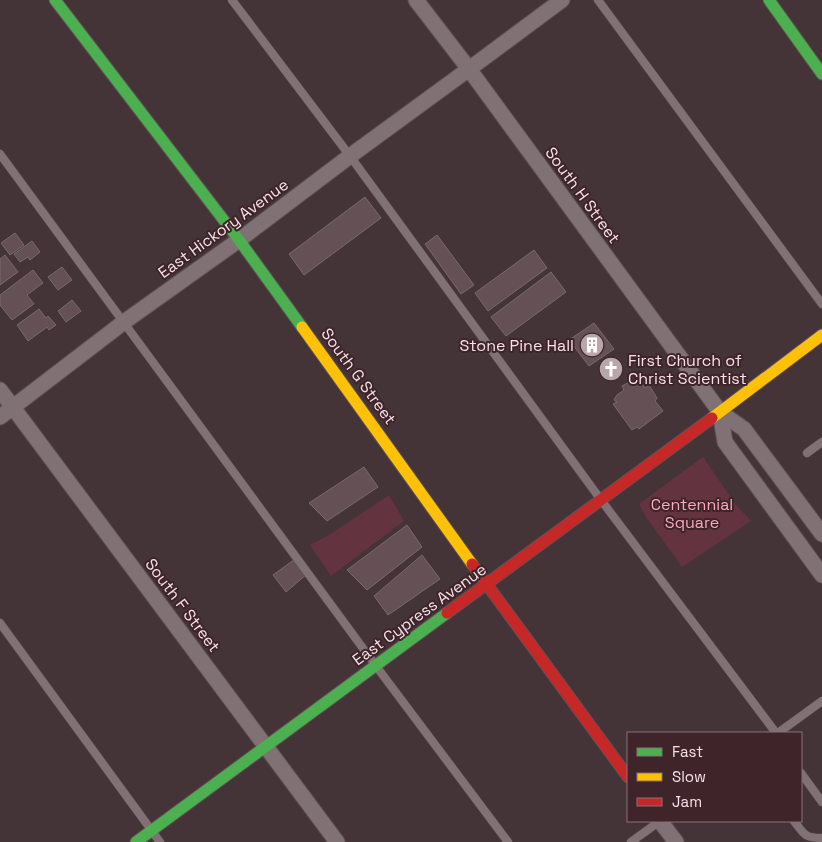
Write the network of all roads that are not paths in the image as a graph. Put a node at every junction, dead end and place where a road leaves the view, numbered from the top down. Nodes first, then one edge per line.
1 (55, 0) edge
2 (232, 0) edge
3 (416, 0) edge
4 (562, 0) edge
5 (598, 0) edge
6 (769, 0) edge
7 (469, 70) junction
8 (822, 74) edge
9 (0, 154) edge
10 (350, 156) junction
11 (239, 240) junction
12 (822, 304) edge
13 (124, 322) junction
14 (822, 334) edge
15 (0, 390) edge
16 (13, 407) junction
17 (720, 412) junction
18 (0, 417) edge
19 (822, 442) edge
20 (807, 453) dead end
21 (601, 500) junction
22 (822, 534) edge
23 (822, 575) edge
24 (487, 584) junction
25 (0, 623) edge
26 (376, 666) junction
27 (822, 701) edge
28 (776, 732) edge
29 (778, 732) edge
30 (265, 746) junction
31 (802, 774) edge
32 (627, 776) edge
33 (822, 802) edge
34 (659, 822) edge
35 (661, 822) edge
36 (795, 822) edge
37 (152, 830) junction
38 (822, 838) edge
39 (136, 842) edge
40 (160, 842) edge
41 (337, 842) edge
42 (508, 842) edge
43 (631, 842) edge
44 (676, 842) edge

1 - 11 street, South G Street
2 - 10 lane
3 - 7 street, South H Street
4 - 7 street, East Hickory Avenue
5 - 12 lane
6 - 8 street
7 - 10 street, East Hickory Avenue
7 - 17 street, South H Street
9 - 13 lane
10 - 11 street, East Hickory Avenue
10 - 21 lane
11 - 13 street, East Hickory Avenue
11 - 24 street, South G Street
13 - 16 street, East Hickory Avenue
13 - 26 lane
14 - 17 street, East Cypress Avenue
15 - 16 street, South F Street
16 - 18 street, East Hickory Avenue
16 - 30 street, South F Street
17 - 21 street, East Cypress Avenue
17 - 22 street, South H Street
17 - 23 street, South H Street
19 - 20 lane
21 - 24 street, East Cypress Avenue
21 - 28 lane
24 - 26 street, East Cypress Avenue
24 - 32 street, South G Street
25 - 37 lane
26 - 30 street, East Cypress Avenue
26 - 42 lane
27 - 29 lane
30 - 37 street, East Cypress Avenue
30 - 41 street, South F Street
31 - 33 lane
34 - 43 lane
35 - 44 street
36 - 38 lane
37 - 39 street, East Cypress Avenue
37 - 40 lane

